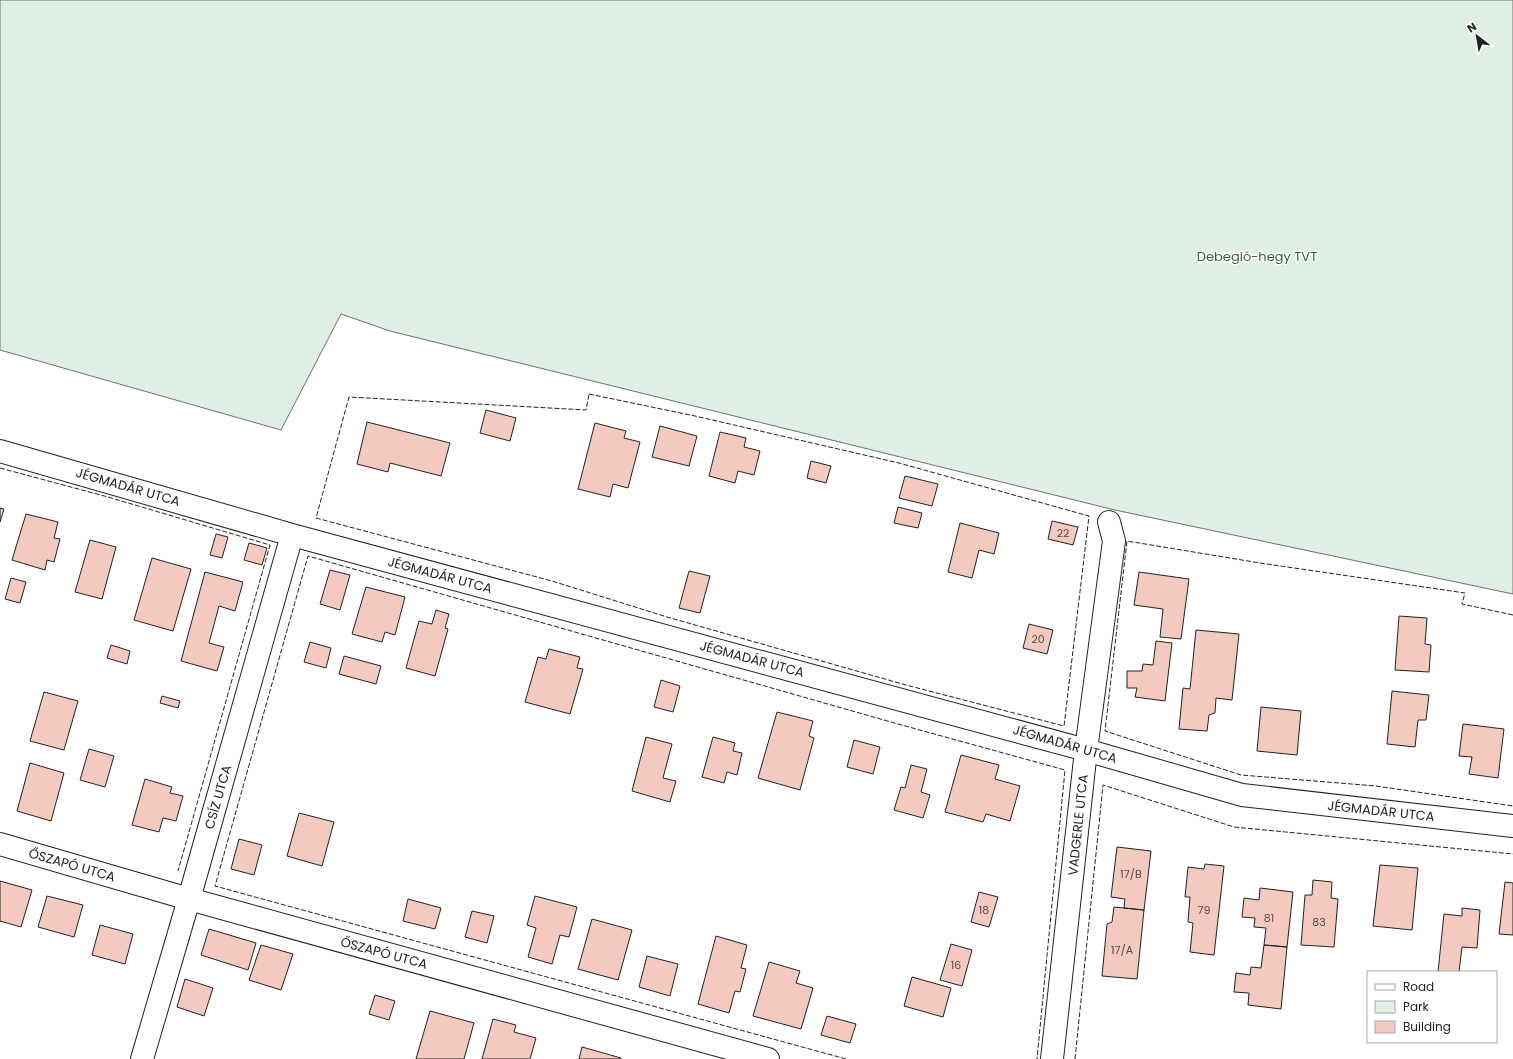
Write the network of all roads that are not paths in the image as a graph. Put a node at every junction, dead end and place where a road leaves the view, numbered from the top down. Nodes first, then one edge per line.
1 (0, 451) edge
2 (1109, 522) dead end
3 (292, 535) junction
4 (1086, 750) junction
5 (1513, 826) edge
6 (0, 844) edge
7 (189, 899) junction
8 (142, 1059) edge
9 (768, 1059) edge
10 (1052, 1059) edge

1 - 3 street, JÉGMADÁR UTCA
2 - 4 street, VADGERLE UTCA
3 - 4 street, JÉGMADÁR UTCA
3 - 7 street, CSÍZ UTCA
4 - 5 street, JÉGMADÁR UTCA
4 - 10 street, VADGERLE UTCA
6 - 7 street, ŐSZAPÓ UTCA
7 - 8 street, CSÍZ UTCA
7 - 9 street, ŐSZAPÓ UTCA

